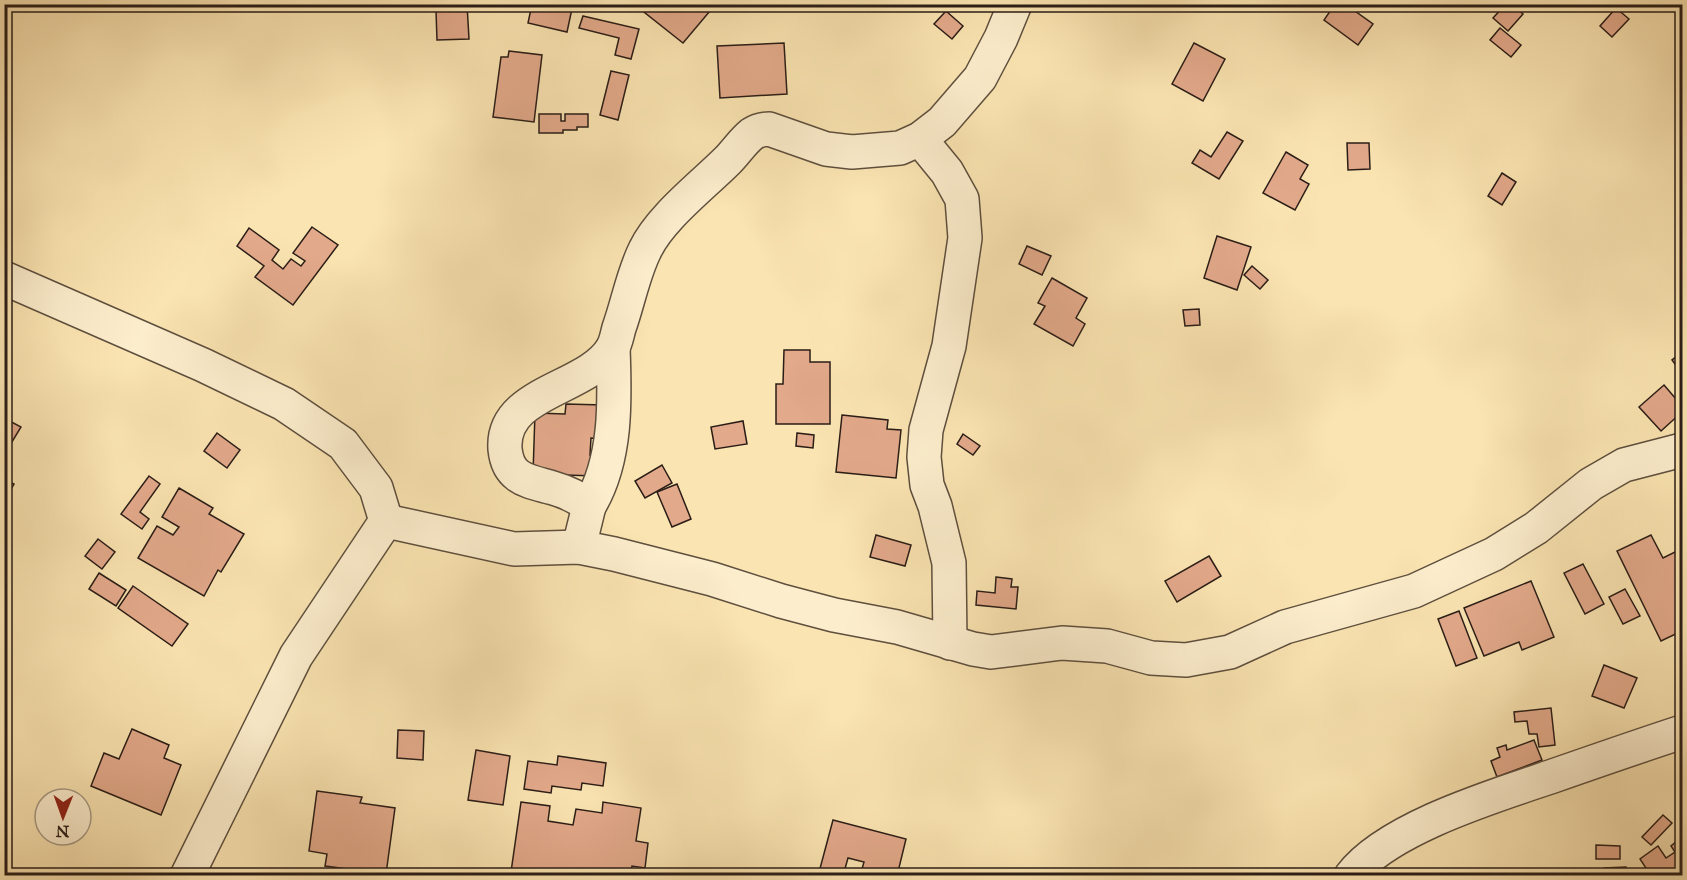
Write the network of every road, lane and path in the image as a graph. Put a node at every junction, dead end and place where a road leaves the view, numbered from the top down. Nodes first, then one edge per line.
1 (1015, 4) edge
2 (920, 139) junction
3 (4, 279) edge
4 (613, 348) junction
5 (1683, 450) edge
6 (589, 506) junction
7 (386, 521) junction
8 (579, 547) junction
9 (950, 643) junction
10 (1683, 732) edge
11 (187, 876) edge
12 (1351, 876) edge

1 - 2 street
2 - 4 street
2 - 9 street
3 - 7 street
4 - 6 street
4 - 6 street
5 - 9 street
6 - 8 street
7 - 8 street
7 - 11 street
8 - 9 street
10 - 12 street

